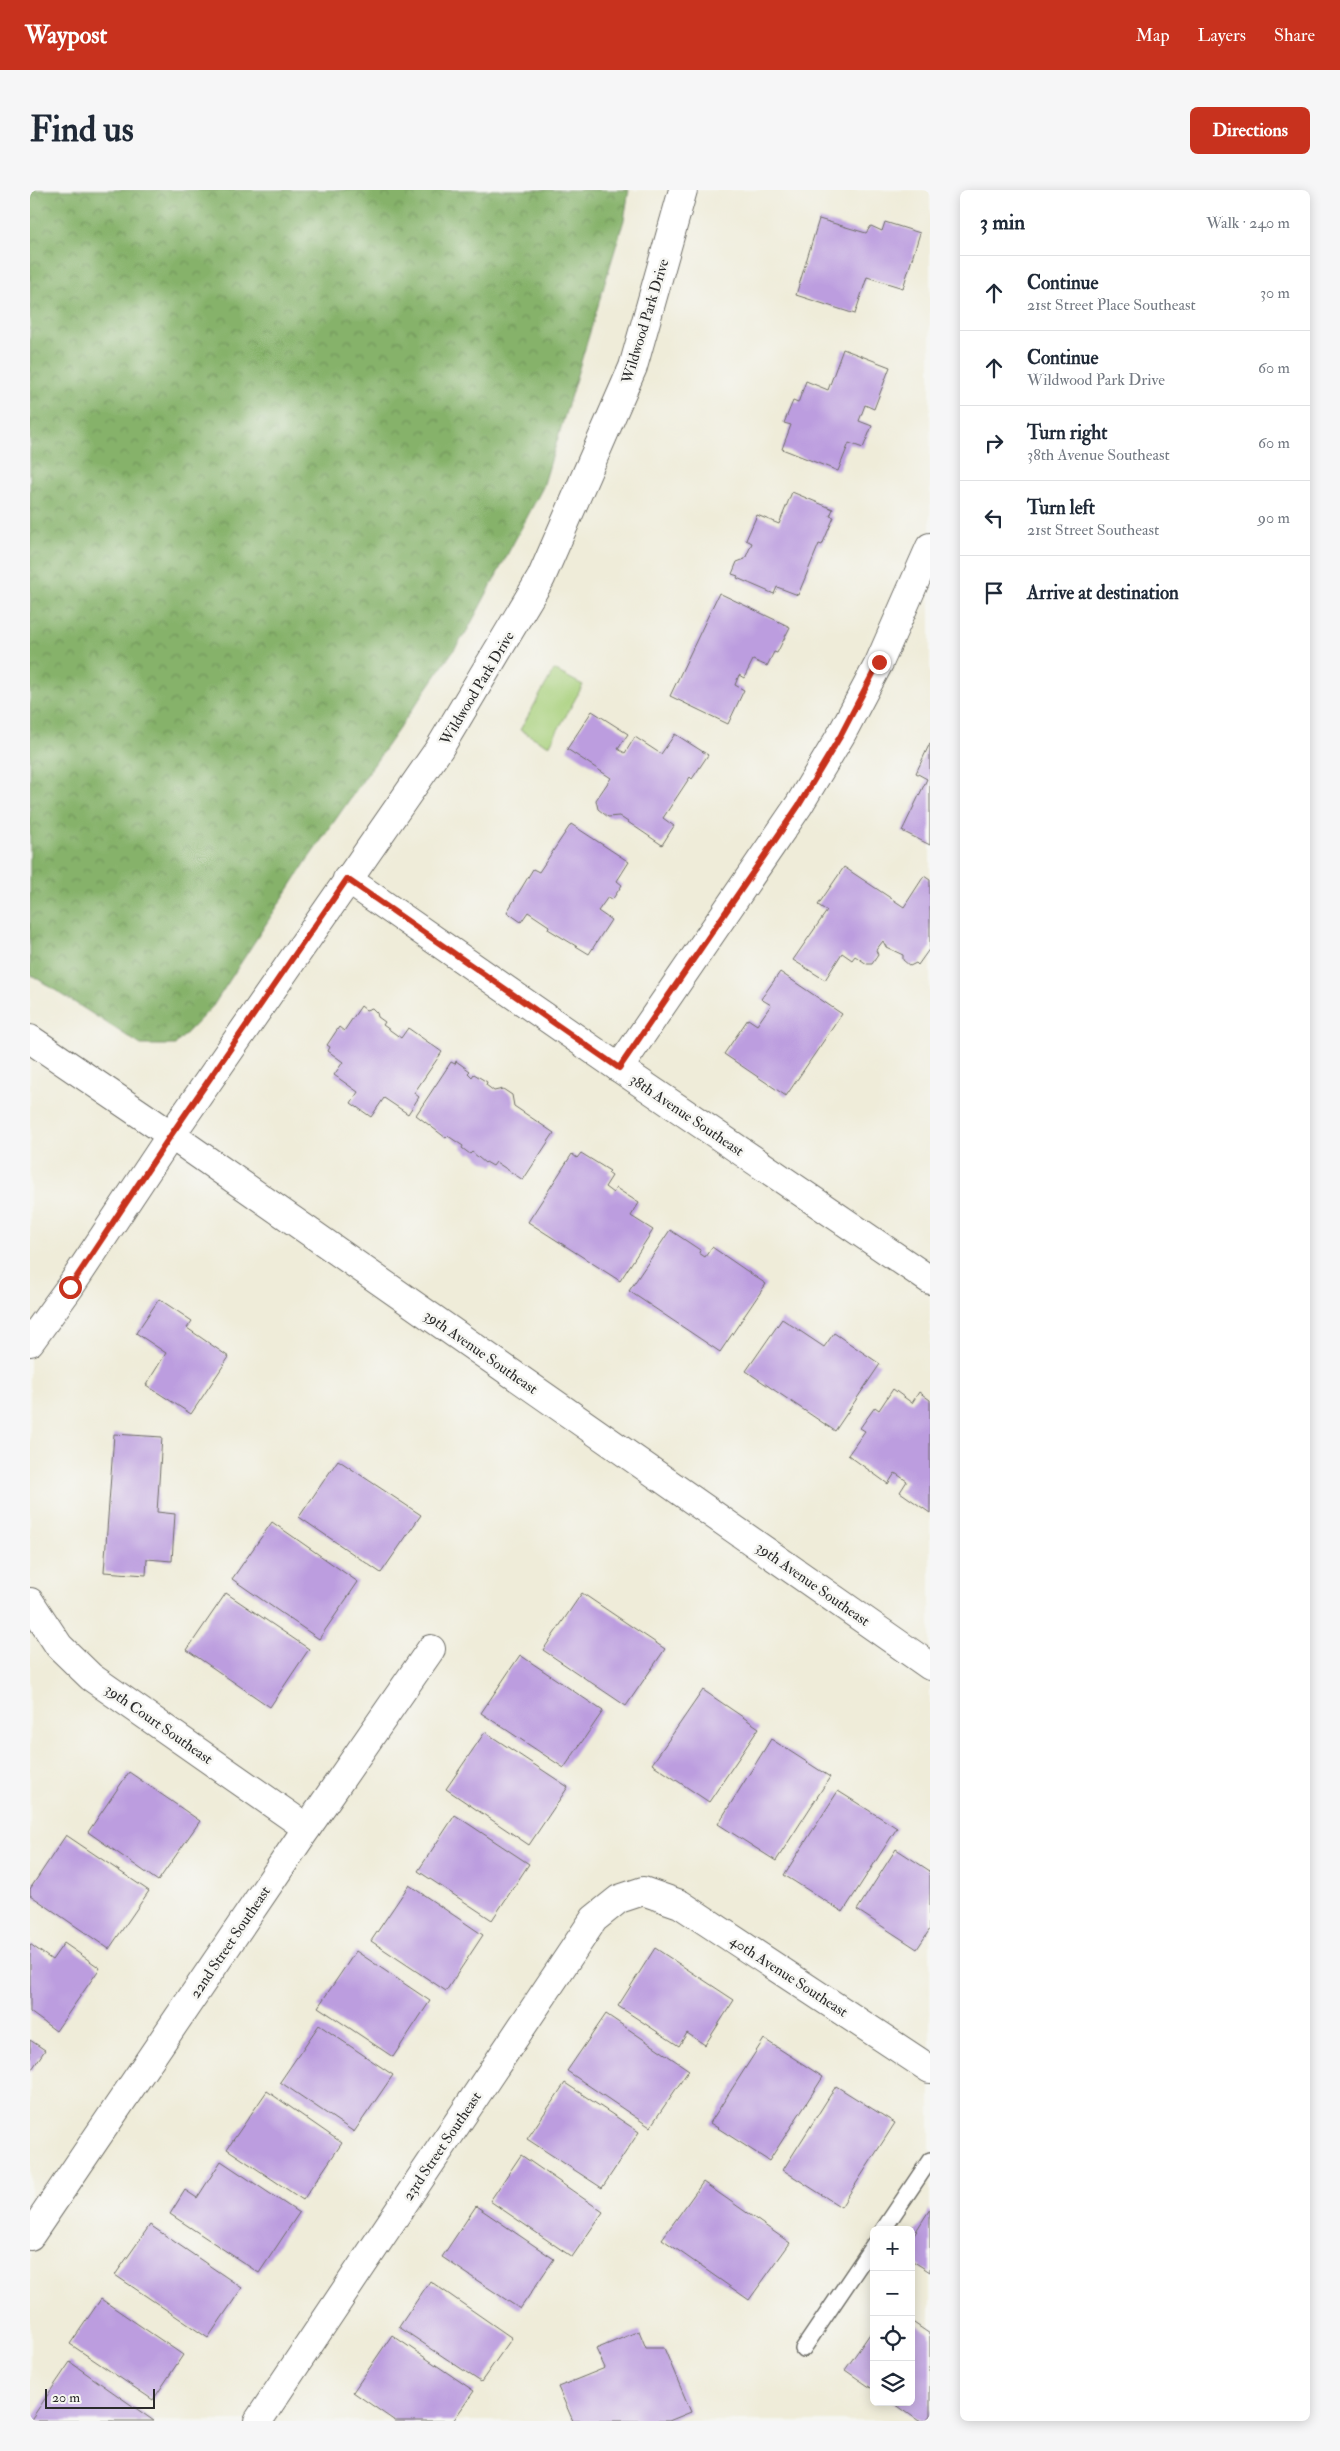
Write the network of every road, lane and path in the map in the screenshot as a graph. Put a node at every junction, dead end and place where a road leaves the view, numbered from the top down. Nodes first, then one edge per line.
1 (683, 190) edge
2 (930, 548) edge
3 (347, 879) junction
4 (30, 1039) edge
5 (619, 1068) junction
6 (171, 1135) junction
7 (930, 1280) edge
8 (30, 1342) edge
9 (30, 1602) edge
10 (431, 1649) dead end
11 (930, 1666) edge
12 (307, 1828) junction
13 (643, 1891) joint
14 (930, 2069) edge
15 (930, 2160) edge
16 (886, 2226) edge
17 (30, 2236) edge
18 (870, 2250) edge
19 (803, 2349) dead end
20 (258, 2421) edge

1 - 3 street, Wildwood Park Drive
2 - 5 street
3 - 5 street, 38th Avenue Southeast
3 - 6 street, Wildwood Park Drive
4 - 6 street, 39th Avenue Southeast
5 - 7 street, 38th Avenue Southeast
6 - 8 street, Wildwood Park Drive
6 - 11 street, 39th Avenue Southeast
9 - 12 street, 39th Court Southeast
10 - 12 street, 22nd Street Southeast
12 - 17 street, 22nd Street Southeast
13 - 14 street, 40th Avenue Southeast
13 - 20 street, 23rd Street Southeast
15 - 16 lane
18 - 19 lane

